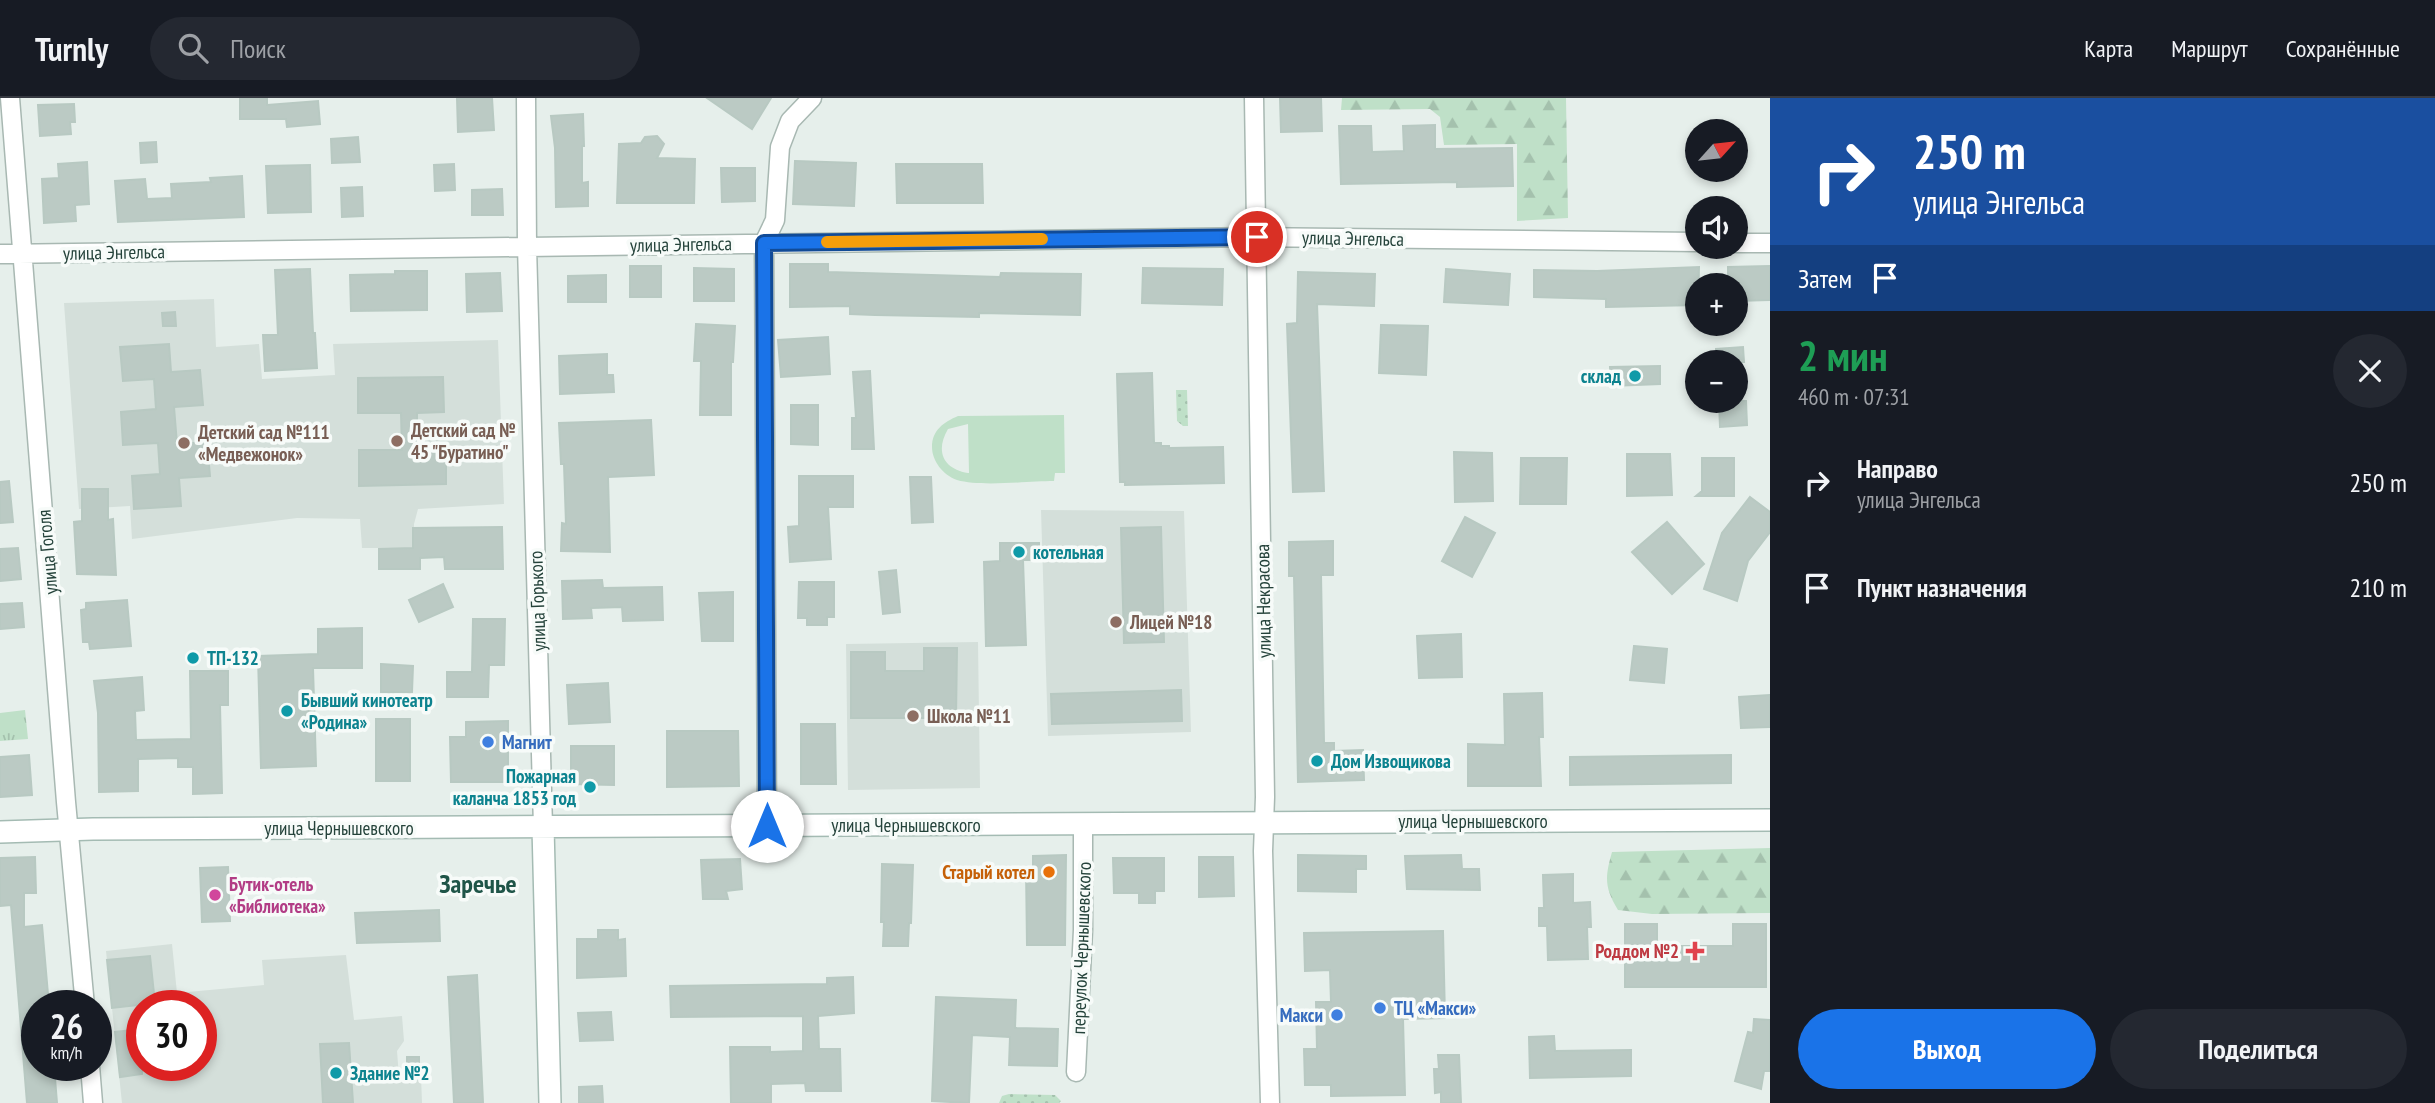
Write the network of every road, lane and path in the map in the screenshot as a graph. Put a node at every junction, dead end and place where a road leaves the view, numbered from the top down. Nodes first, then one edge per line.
1 (10, 98) edge
2 (526, 98) edge
3 (812, 98) edge
4 (1254, 98) edge
5 (1257, 237) junction
6 (1685, 242) edge
7 (764, 243) junction
8 (1748, 243) edge
9 (1770, 243) edge
10 (527, 246) junction
11 (0, 254) edge
12 (23, 254) junction
13 (1770, 820) edge
14 (1264, 823) junction
15 (1083, 824) junction
16 (767, 826) junction
17 (543, 827) junction
18 (68, 830) junction
19 (0, 832) edge
20 (83, 990) edge
21 (1076, 1072) dead end
22 (91, 1081) edge
23 (93, 1103) edge
24 (550, 1103) edge
25 (1270, 1103) edge

1 - 12 street, улица Гоголя
2 - 10 street, улица Горького
3 - 7 street
4 - 5 street, улица Некрасова
5 - 6 street, улица Энгельса
5 - 7 street, улица Энгельса
5 - 14 street, улица Некрасова
7 - 10 street, улица Энгельса
7 - 16 street
8 - 9 street
10 - 12 street, улица Энгельса
10 - 17 street, улица Горького
11 - 12 street, улица Энгельса
12 - 18 street, улица Гоголя
13 - 14 main road, улица Чернышевского
14 - 15 main road, улица Чернышевского
14 - 25 street, улица Некрасова
15 - 16 main road, улица Чернышевского
15 - 21 street, переулок Чернышевского
16 - 17 main road, улица Чернышевского
17 - 18 main road, улица Чернышевского
17 - 24 main road, улица Горького
18 - 19 main road, улица Чернышевского
18 - 20 street, улица Гоголя
22 - 23 street

